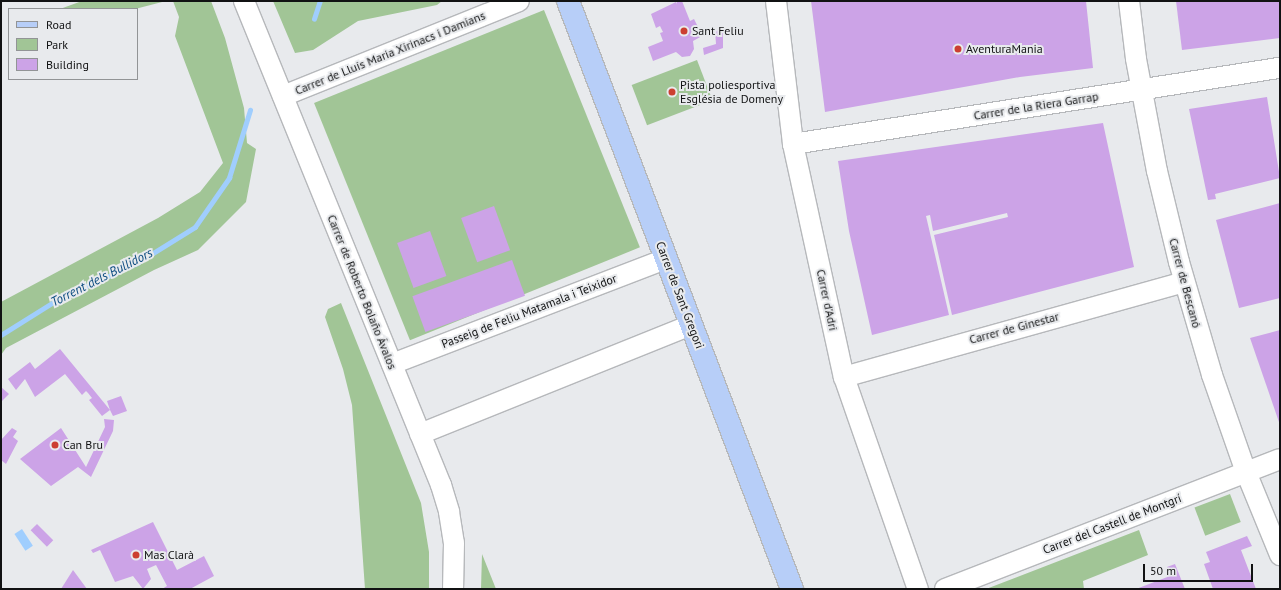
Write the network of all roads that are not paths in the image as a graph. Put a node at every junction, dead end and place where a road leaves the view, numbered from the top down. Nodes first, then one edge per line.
1 (244, 1) edge
2 (519, 1) edge
3 (568, 1) edge
4 (776, 1) edge
5 (1130, 1) edge
6 (1280, 68) edge
7 (1142, 89) junction
8 (283, 96) junction
9 (793, 144) junction
10 (666, 258) junction
11 (1184, 282) junction
12 (691, 325) junction
13 (392, 364) junction
14 (844, 377) junction
15 (420, 434) junction
16 (1280, 459) edge
17 (1246, 472) junction
18 (1280, 555) edge
19 (453, 589) edge
20 (792, 589) edge
21 (918, 589) edge
22 (945, 589) edge

1 - 8 street, Carrer de Roberto Bolaño Ávalos
2 - 8 street, Carrer de Lluís Maria Xirinacs i Damians
3 - 10 main road, Carrer de Sant Gregori
4 - 9 street, Carrer d'Adri
5 - 7 street, Carrer de Bescanó
6 - 7 street, Carrer de la Riera Garrap
7 - 9 street, Carrer de la Riera Garrap
7 - 11 street, Carrer de Bescanó
8 - 13 street, Carrer de Roberto Bolaño Ávalos
9 - 14 street, Carrer d'Adri
10 - 12 main road, Carrer de Sant Gregori
10 - 13 street, Passeig de Feliu Matamala i Teixidor
11 - 14 street, Carrer de Ginestar
11 - 17 street, Carrer de Bescanó
12 - 15 street
12 - 20 main road, Carrer de Sant Gregori
13 - 15 street, Carrer de Roberto Bolaño Ávalos
14 - 21 street, Carrer d'Adri
15 - 19 street, Carrer de Roberto Bolaño Ávalos
16 - 17 street, Carrer del Castell de Montgrí
17 - 18 street, Carrer de Bescanó
17 - 22 street, Carrer del Castell de Montgrí

